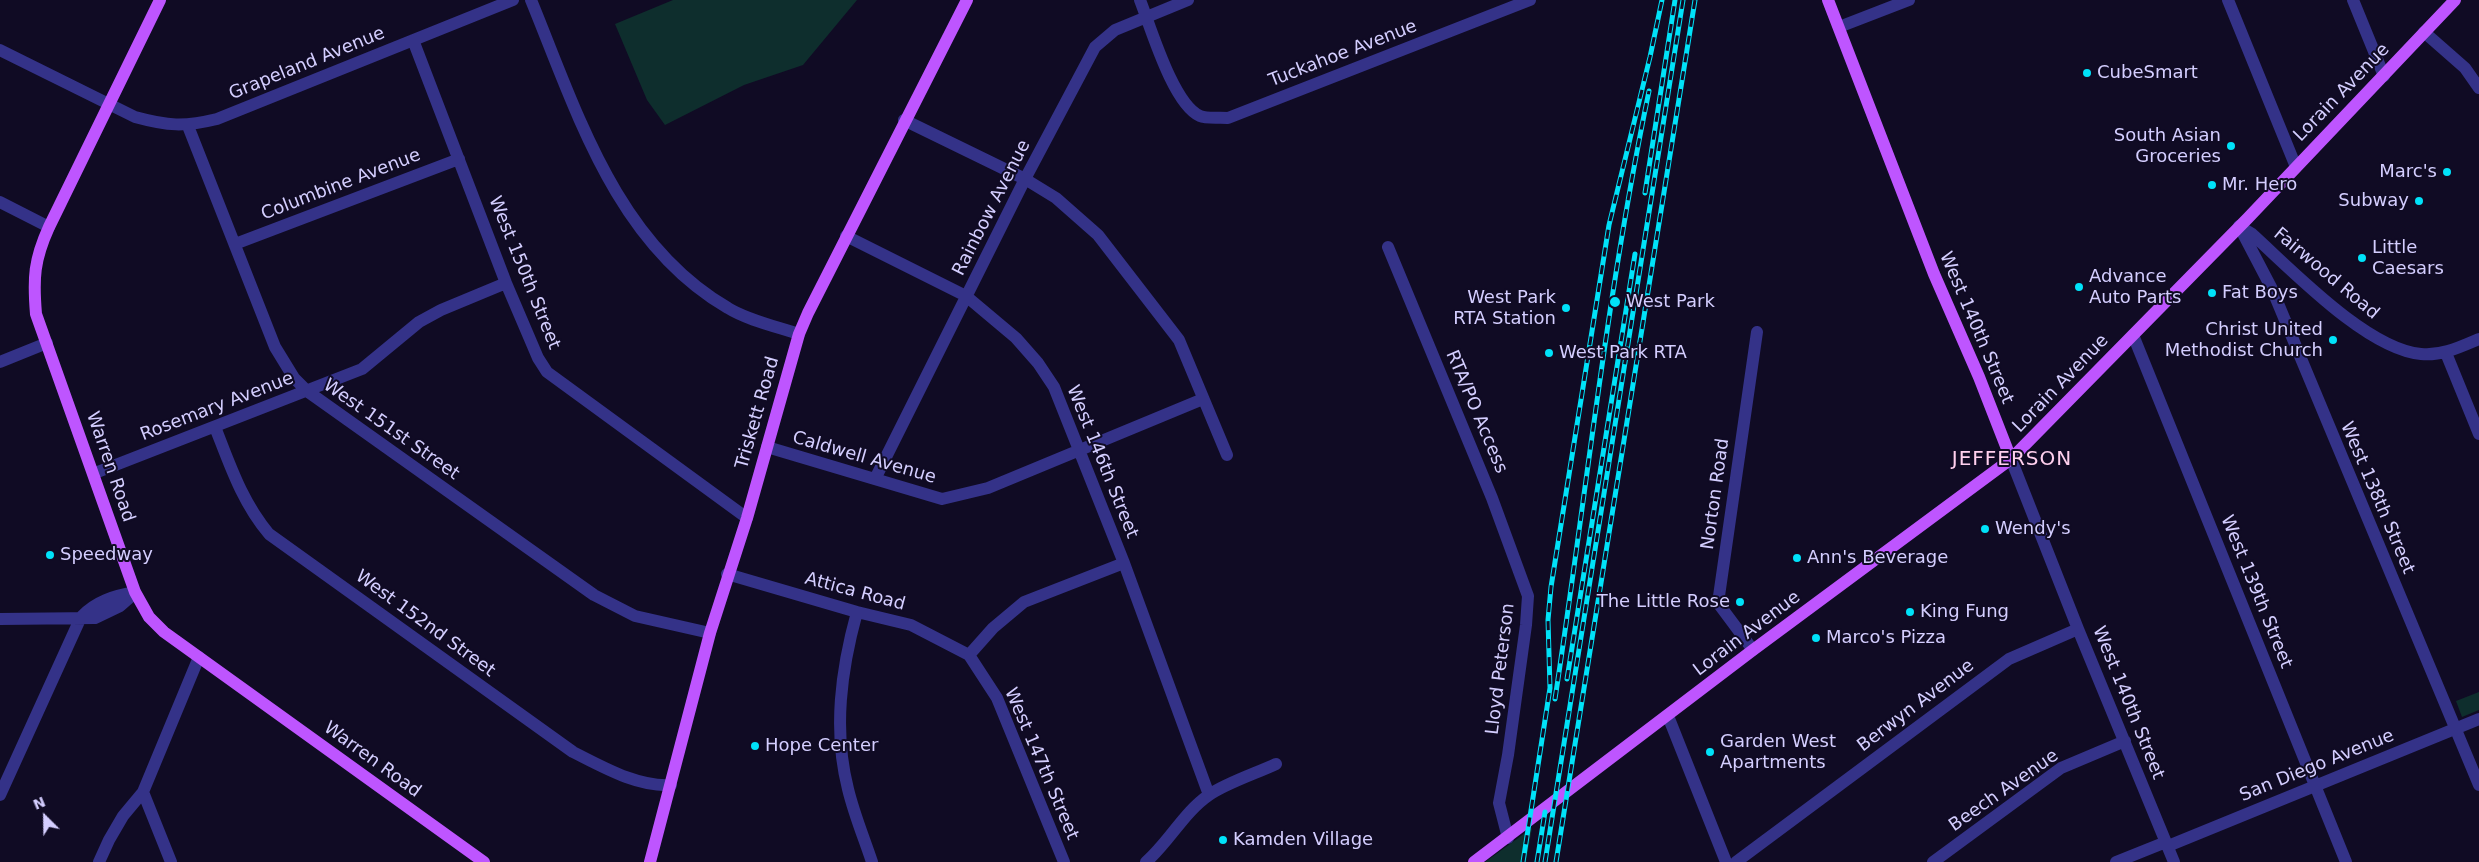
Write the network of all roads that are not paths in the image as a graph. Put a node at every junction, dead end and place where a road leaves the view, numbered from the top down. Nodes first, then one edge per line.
1 (160, 0) edge
2 (513, 0) edge
3 (531, 0) edge
4 (967, 0) edge
5 (1140, 0) edge
6 (1188, 0) edge
7 (1530, 0) edge
8 (1828, 0) edge
9 (1909, 0) edge
10 (2228, 0) edge
11 (2353, 0) edge
12 (2455, 0) edge
13 (1146, 16) junction
14 (1839, 28) junction
15 (2424, 32) junction
16 (413, 40) junction
17 (0, 50) edge
18 (2384, 76) junction
19 (2479, 88) edge
20 (110, 104) junction
21 (904, 120) junction
22 (188, 126) junction
23 (459, 159) junction
24 (2296, 167) junction
25 (1025, 179) junction
26 (0, 202) edge
27 (49, 226) junction
28 (2238, 226) junction
29 (846, 236) junction
30 (235, 244) junction
31 (1388, 247) dead end
32 (506, 283) junction
33 (966, 296) junction
34 (1757, 332) dead end
35 (800, 334) junction
36 (2133, 335) junction
37 (2479, 339) edge
38 (47, 344) junction
39 (2446, 353) junction
40 (0, 362) edge
41 (307, 391) junction
42 (1203, 399) junction
43 (215, 427) junction
44 (2479, 434) edge
45 (767, 448) junction
46 (1079, 450) junction
47 (1227, 455) dead end
48 (2011, 459) junction
49 (95, 473) junction
50 (875, 479) junction
51 (1496, 507) joint
52 (746, 518) junction
53 (1124, 563) junction
54 (727, 574) junction
55 (135, 592) junction
56 (857, 612) junction
57 (81, 617) junction
58 (0, 619) edge
59 (2078, 629) junction
60 (710, 633) junction
61 (1753, 650) junction
62 (969, 655) junction
63 (199, 657) junction
64 (1668, 716) junction
65 (2479, 719) edge
66 (2455, 728) junction
67 (2125, 741) junction
68 (1276, 764) dead end
69 (671, 784) junction
70 (2479, 785) edge
71 (2315, 786) junction
72 (143, 792) junction
73 (1210, 794) junction
74 (0, 795) edge
75 (1508, 838) junction
76 (2167, 844) junction
77 (99, 862) edge
78 (171, 862) edge
79 (484, 862) edge
80 (650, 862) edge
81 (872, 862) edge
82 (1064, 862) edge
83 (1146, 862) edge
84 (1474, 862) edge
85 (1726, 862) edge
86 (1736, 862) edge
87 (1933, 862) edge
88 (2116, 862) edge
89 (2174, 862) edge
90 (2346, 862) edge

1 - 20 main road, Warren Road
2 - 16 street, Grapeland Avenue
3 - 35 street
4 - 21 main road, Triskett Road
5 - 13 street, Tuckahoe Avenue
6 - 13 street, Rainbow Avenue
7 - 13 street, Tuckahoe Avenue
8 - 14 main road, West 140th Street
9 - 14 street
10 - 24 street
11 - 18 street
12 - 15 main road, Lorain Avenue
13 - 25 street, Rainbow Avenue
14 - 48 main road, West 140th Street
15 - 18 main road, Lorain Avenue
15 - 19 street
16 - 22 street, Grapeland Avenue
16 - 23 street, West 150th Street
17 - 20 street, Grapeland Avenue
18 - 24 main road, Lorain Avenue
20 - 22 street, Grapeland Avenue
20 - 27 main road, Warren Road
21 - 25 street
21 - 29 main road, Triskett Road
22 - 30 street, West 151st Street
23 - 30 street, Columbine Avenue
23 - 32 street, West 150th Street
24 - 28 main road, Lorain Avenue
25 - 33 street, Rainbow Avenue
25 - 42 street
26 - 27 street
27 - 38 main road, Warren Road
28 - 36 main road, Lorain Avenue
28 - 39 street, Fairwood Road
28 - 66 street, West 138th Street
29 - 33 street, West 146th Street
29 - 35 main road, Triskett Road
30 - 41 street, West 151st Street
31 - 51 street, RTA/PO Access
32 - 41 street, Rosemary Avenue
32 - 52 street, West 150th Street
33 - 46 street, West 146th Street
33 - 50 street, Rainbow Avenue
34 - 61 street, Norton Road
35 - 45 main road, Triskett Road
36 - 48 main road, Lorain Avenue
36 - 71 street, West 139th Street
37 - 39 street, Fairwood Road
38 - 40 street
38 - 49 main road, Warren Road
39 - 44 street
41 - 43 street, Rosemary Avenue
41 - 60 street, West 151st Street
42 - 46 street, Caldwell Avenue
42 - 47 street
43 - 49 street, Rosemary Avenue
43 - 69 street, West 152nd Street
45 - 50 street, Caldwell Avenue
45 - 52 main road, Triskett Road
46 - 50 street, Caldwell Avenue
46 - 53 street, West 146th Street
48 - 59 street, West 140th Street
48 - 61 main road, Lorain Avenue
49 - 55 main road, Warren Road
51 - 75 street, Lloyd Peterson
52 - 54 main road, Triskett Road
53 - 62 street
53 - 73 street, West 146th Street
54 - 56 street, Attica Road
54 - 60 main road, Triskett Road
55 - 57 street
55 - 63 main road, Warren Road
56 - 62 street, Attica Road
56 - 81 street
57 - 58 street
57 - 74 street
59 - 67 street, West 140th Street
59 - 86 street, Berwyn Avenue
60 - 69 main road, Triskett Road
61 - 64 main road, Lorain Avenue
62 - 82 street, West 147th Street
63 - 72 street
63 - 79 main road, Warren Road
64 - 75 main road, Lorain Avenue
64 - 85 street
65 - 66 street, San Diego Avenue
66 - 70 street, West 138th Street
66 - 71 street, San Diego Avenue
67 - 76 street, West 140th Street
67 - 87 street, Beech Avenue
68 - 73 street
69 - 80 main road, Triskett Road
71 - 76 street, San Diego Avenue
71 - 90 street, West 139th Street
72 - 77 street
72 - 78 street
73 - 83 street
75 - 84 main road, Lorain Avenue
76 - 88 street, San Diego Avenue
76 - 89 street, West 140th Street

